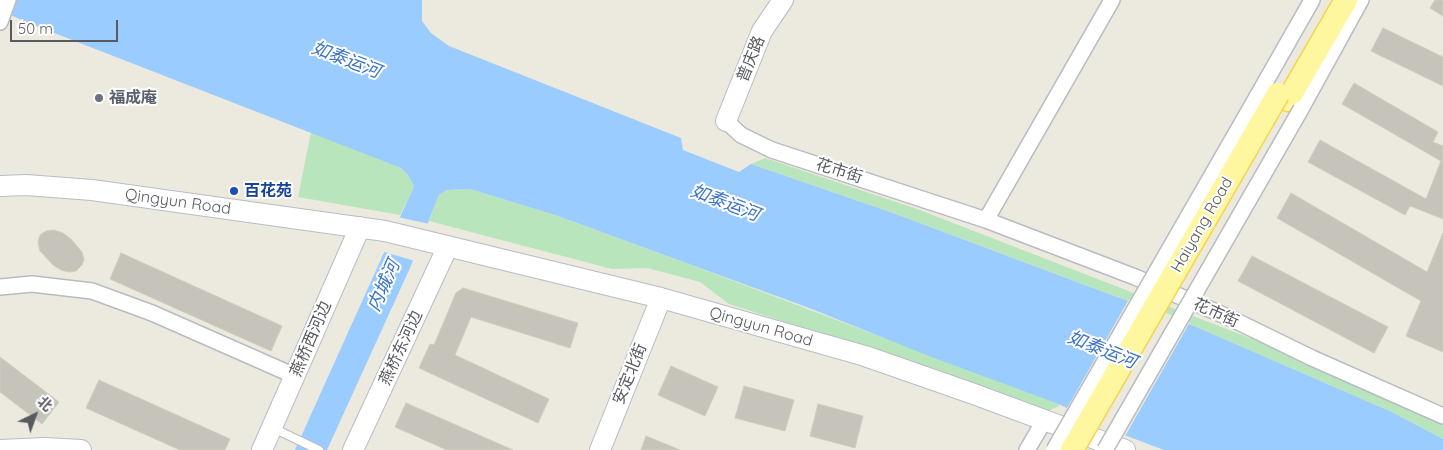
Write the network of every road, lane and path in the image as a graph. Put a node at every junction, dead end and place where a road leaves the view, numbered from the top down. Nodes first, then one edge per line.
1 (8, 0) edge
2 (783, 0) edge
3 (1112, 0) edge
4 (1312, 0) edge
5 (1330, 0) edge
6 (1346, 0) edge
7 (1361, 0) edge
8 (0, 22) edge
9 (1282, 98) junction
10 (726, 121) joint
11 (0, 186) edge
12 (986, 220) junction
13 (360, 227) junction
14 (448, 246) junction
15 (0, 288) edge
16 (661, 298) junction
17 (295, 376) junction
18 (1443, 416) edge
19 (1044, 421) junction
20 (272, 427) junction
21 (1082, 446) edge
22 (0, 450) edge
23 (80, 450) edge
24 (262, 450) edge
25 (319, 450) edge
26 (353, 450) edge
27 (600, 450) edge
28 (1027, 450) edge
29 (1054, 450) edge
30 (1105, 450) edge
31 (1125, 450) edge

1 - 8 street
2 - 10 street, 普庆路
3 - 12 street
4 - 9 street
5 - 9 main road, Haiyang Road
6 - 9 main road, Haiyang Road
7 - 9 street
9 - 21 main road, Haiyang Road, bridge
9 - 29 street, bridge
9 - 30 street, bridge
10 - 12 street, 花市街
11 - 13 street, Qingyun Road
12 - 18 street, 花市街
13 - 14 street, Qingyun Road
13 - 17 street, 燕桥西河边
14 - 16 street, Qingyun Road
14 - 26 street, 燕桥东河边
15 - 17 street
16 - 19 street, Qingyun Road
16 - 27 street, 安定北街
17 - 20 street, 燕桥西河边
19 - 21 street, Qingyun Road
19 - 28 street
20 - 24 street, 燕桥西河边
20 - 25 lane
21 - 31 street, Qingyun Road
22 - 23 street

